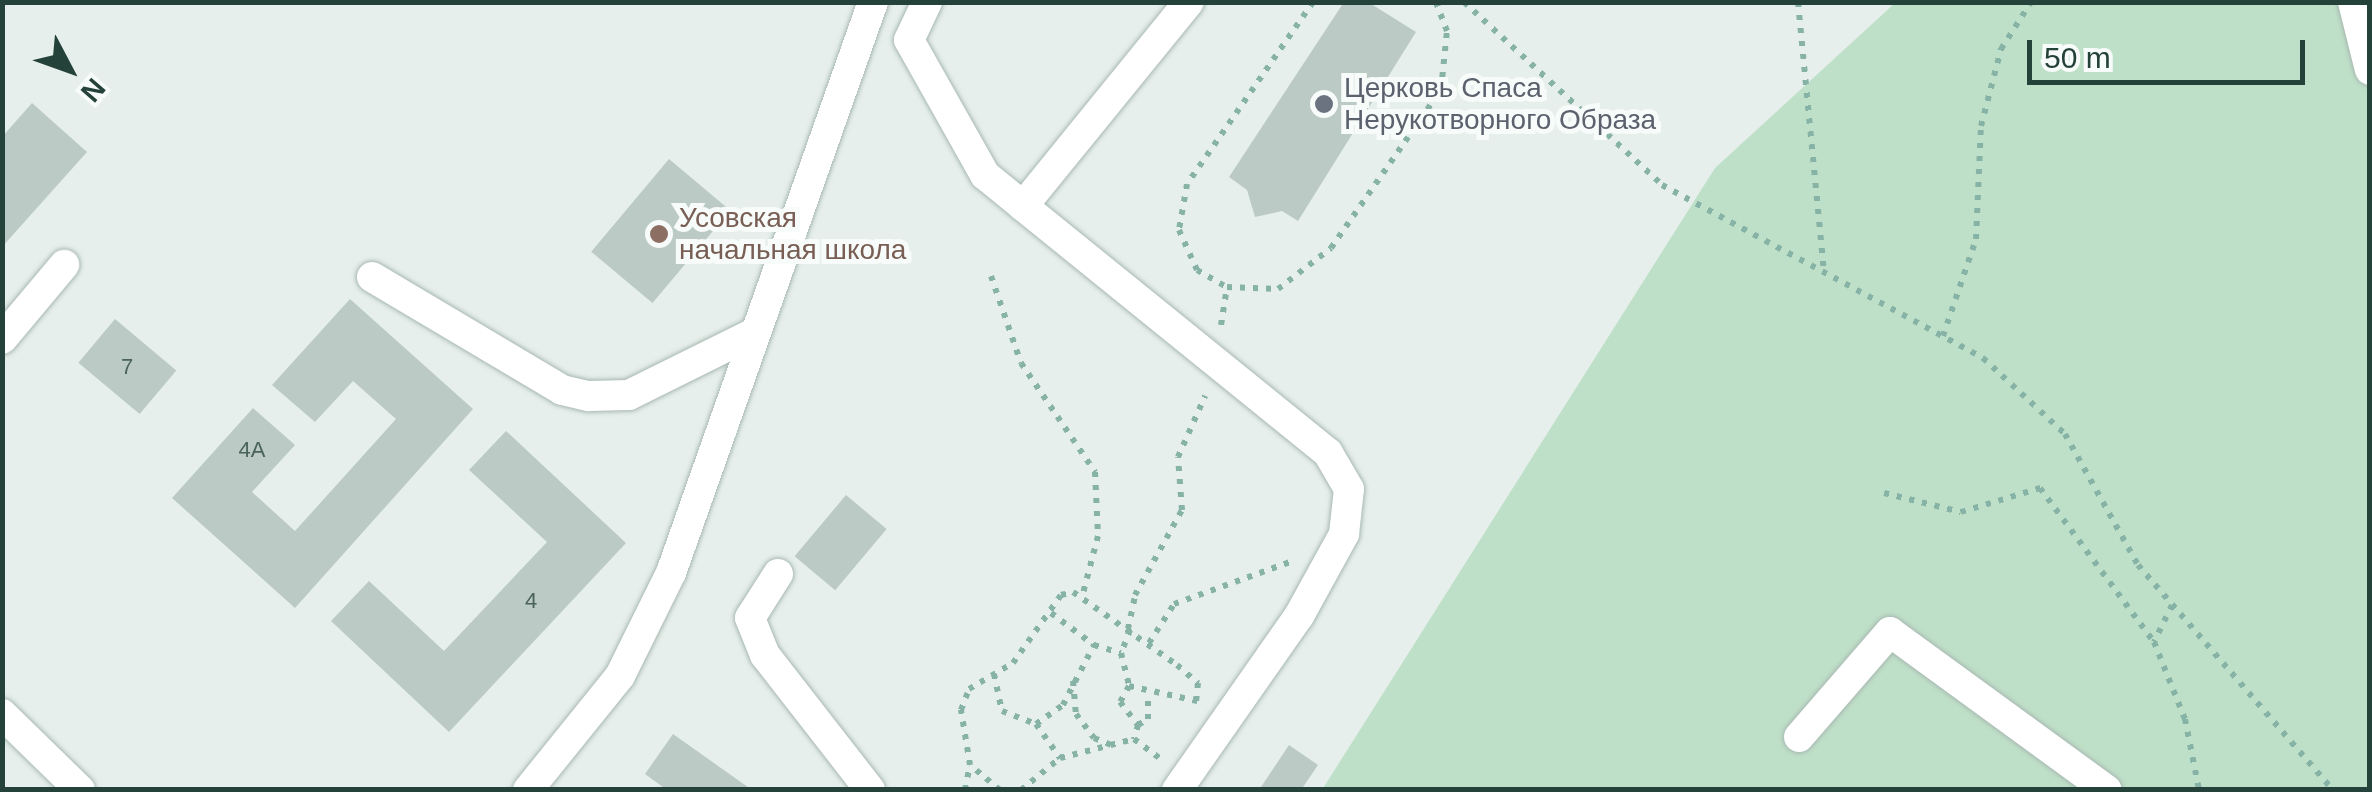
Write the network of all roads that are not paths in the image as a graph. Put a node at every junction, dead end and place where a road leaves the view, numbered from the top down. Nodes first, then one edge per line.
1 (873, 2) edge
2 (926, 2) edge
3 (1189, 2) edge
4 (2353, 2) edge
5 (2370, 70) edge
6 (1024, 206) junction
7 (64, 265) dead end
8 (372, 277) dead end
9 (752, 334) junction
10 (2, 339) edge
11 (778, 574) dead end
12 (2, 714) edge
13 (1799, 737) dead end
14 (1165, 782) edge
15 (80, 790) edge
16 (528, 790) edge
17 (870, 790) edge
18 (2107, 790) edge

1 - 9 street
2 - 6 street
3 - 6 street
4 - 5 street
6 - 14 street
7 - 10 street
8 - 9 street
9 - 16 street
11 - 17 street
12 - 15 street
13 - 18 street

